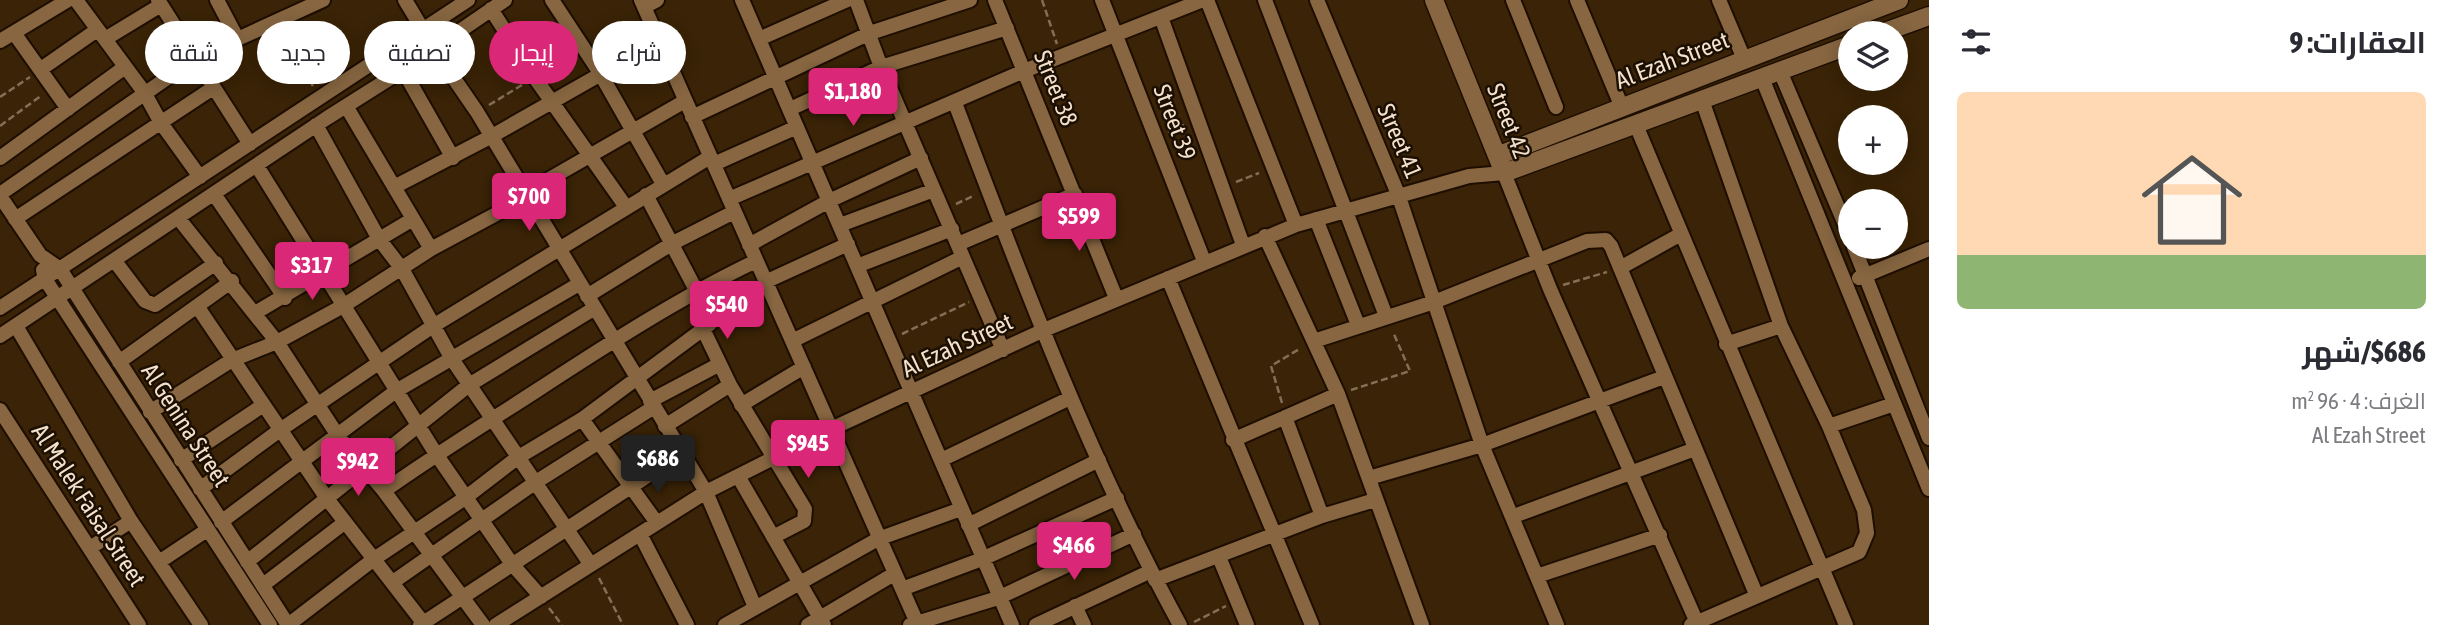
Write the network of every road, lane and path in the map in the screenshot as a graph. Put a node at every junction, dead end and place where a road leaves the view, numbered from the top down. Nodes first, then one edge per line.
1 (68, 0) edge
2 (76, 0) edge
3 (217, 0) edge
4 (323, 0) edge
5 (405, 0) edge
6 (468, 0) edge
7 (505, 0) edge
8 (552, 0) edge
9 (742, 0) edge
10 (847, 0) edge
11 (856, 0) edge
12 (970, 0) edge
13 (995, 0) edge
14 (1042, 0) edge
15 (1102, 0) edge
16 (1205, 0) edge
17 (1265, 0) edge
18 (1317, 0) edge
19 (1434, 0) edge
20 (1513, 0) edge
21 (1577, 0) edge
22 (1719, 0) edge
23 (1899, 0) edge
24 (647, 2) edge
25 (160, 3) edge
26 (491, 9) junction
27 (1929, 16) edge
28 (288, 17) junction
29 (1161, 17) junction
30 (172, 21) edge
31 (228, 21) edge
32 (418, 21) edge
33 (436, 21) edge
34 (473, 21) edge
35 (499, 21) edge
36 (653, 21) edge
37 (1908, 24) edge
38 (1007, 28) junction
39 (14, 33) junction
40 (870, 33) junction
41 (101, 34) junction
42 (243, 36) edge
43 (1116, 36) junction
44 (759, 39) junction
45 (0, 41) edge
46 (1838, 49) edge
47 (1061, 57) junction
48 (1744, 59) junction
49 (592, 61) edge
50 (125, 67) junction
51 (881, 67) junction
52 (41, 69) junction
53 (364, 69) edge
54 (1024, 71) junction
55 (1780, 71) junction
56 (776, 77) junction
57 (592, 78) edge
58 (1762, 78) junction
59 (156, 84) edge
60 (211, 84) edge
61 (382, 84) edge
62 (410, 84) edge
63 (458, 84) edge
64 (525, 84) edge
65 (540, 84) edge
66 (606, 84) edge
67 (678, 84) edge
68 (52, 87) junction
69 (213, 88) junction
70 (144, 92) junction
71 (0, 97) edge
72 (317, 100) junction
73 (1702, 100) junction
74 (685, 101) junction
75 (553, 102) junction
76 (955, 103) junction
77 (1621, 105) junction
78 (346, 106) junction
79 (1556, 107) dead end
80 (68, 109) junction
81 (790, 109) junction
82 (477, 112) junction
83 (692, 117) junction
84 (1197, 119) junction
85 (161, 123) junction
86 (906, 124) junction
87 (1636, 124) junction
88 (316, 125) junction
89 (0, 126) edge
90 (797, 127) junction
91 (634, 132) junction
92 (492, 136) junction
93 (1158, 137) junction
94 (250, 144) junction
95 (590, 155) junction
96 (1497, 156) junction
97 (0, 158) edge
98 (453, 158) junction
99 (921, 158) junction
100 (712, 161) junction
101 (814, 164) junction
102 (257, 166) junction
103 (1275, 167) junction
104 (1504, 173) junction
105 (1469, 176) junction
106 (200, 177) junction
107 (663, 184) junction
108 (1223, 186) junction
109 (394, 187) junction
110 (934, 190) junction
111 (988, 190) junction
112 (214, 194) junction
113 (1075, 194) junction
114 (1398, 194) junction
115 (0, 195) edge
116 (526, 195) junction
117 (646, 195) junction
118 (829, 201) junction
119 (732, 205) junction
120 (626, 206) junction
121 (1838, 208) edge
122 (943, 210) junction
123 (1346, 210) junction
124 (15, 219) junction
125 (179, 219) junction
126 (413, 219) junction
127 (1316, 219) junction
128 (1296, 225) junction
129 (840, 226) junction
130 (1002, 226) junction
131 (952, 229) junction
132 (1681, 234) junction
133 (1265, 236) junction
134 (379, 239) junction
135 (673, 243) junction
136 (848, 244) junction
137 (749, 245) junction
138 (1242, 245) junction
139 (1929, 248) edge
140 (431, 249) junction
141 (560, 251) junction
142 (960, 251) junction
143 (40, 255) junction
144 (1859, 259) edge
145 (114, 260) junction
146 (1539, 260) junction
147 (756, 261) junction
148 (1204, 261) junction
149 (216, 263) junction
150 (857, 266) junction
151 (1620, 268) junction
152 (60, 269) junction
153 (401, 269) junction
154 (322, 275) junction
155 (1866, 275) junction
156 (1168, 278) junction
157 (45, 279) junction
158 (232, 281) junction
159 (765, 282) junction
160 (1846, 282) junction
161 (579, 284) junction
162 (73, 289) junction
163 (1550, 289) junction
164 (696, 290) junction
165 (980, 296) junction
166 (285, 298) junction
167 (59, 299) junction
168 (1116, 299) junction
169 (591, 302) junction
170 (873, 302) junction
171 (1434, 302) junction
172 (197, 306) junction
173 (343, 306) junction
174 (0, 308) edge
175 (256, 313) junction
176 (1386, 316) junction
177 (1358, 325) junction
178 (16, 326) junction
179 (433, 326) junction
180 (1781, 326) junction
181 (1044, 330) junction
182 (704, 331) junction
183 (0, 336) edge
184 (890, 340) junction
185 (613, 341) junction
186 (792, 341) junction
187 (1314, 341) junction
188 (278, 342) junction
189 (1726, 344) junction
190 (1003, 350) junction
191 (452, 359) junction
192 (232, 360) junction
193 (118, 362) junction
194 (379, 363) junction
195 (718, 365) junction
196 (804, 367) junction
197 (636, 377) junction
198 (1664, 377) junction
199 (469, 385) junction
200 (730, 385) junction
201 (396, 391) junction
202 (912, 393) junction
203 (1338, 394) junction
204 (1070, 398) junction
205 (1601, 402) junction
206 (652, 404) junction
207 (1894, 404) junction
208 (316, 405) junction
209 (741, 405) junction
210 (262, 406) junction
211 (0, 410) edge
212 (150, 412) junction
213 (1285, 417) junction
214 (582, 419) junction
215 (492, 420) junction
216 (417, 425) junction
217 (665, 426) junction
218 (1829, 426) junction
219 (1927, 428) edge
220 (831, 429) junction
221 (280, 430) junction
222 (338, 436) junction
223 (1233, 440) junction
224 (600, 443) junction
225 (1482, 445) junction
226 (1695, 449) junction
227 (436, 454) junction
228 (681, 454) junction
229 (774, 457) junction
230 (517, 458) junction
231 (181, 460) junction
232 (941, 460) junction
233 (1100, 460) junction
234 (301, 462) junction
235 (365, 469) junction
236 (1631, 470) junction
237 (738, 476) junction
238 (1369, 478) junction
239 (536, 482) junction
240 (631, 487) junction
241 (200, 489) junction
242 (1929, 489) edge
243 (384, 491) junction
244 (706, 492) junction
245 (465, 498) junction
246 (1118, 498) junction
247 (328, 500) junction
248 (1375, 500) junction
249 (961, 509) junction
250 (1322, 516) junction
251 (1514, 516) junction
252 (218, 517) junction
253 (481, 519) junction
254 (131, 521) junction
255 (344, 523) junction
256 (657, 523) junction
257 (968, 525) junction
258 (205, 526) junction
259 (568, 526) junction
260 (415, 531) junction
261 (640, 534) junction
262 (1134, 534) junction
263 (1660, 535) junction
264 (773, 537) junction
265 (1275, 537) junction
266 (878, 538) junction
267 (90, 548) junction
268 (430, 555) junction
269 (1219, 557) junction
270 (374, 559) junction
271 (982, 559) junction
272 (159, 562) junction
273 (247, 562) junction
274 (512, 564) junction
275 (592, 565) junction
276 (1822, 567) junction
277 (894, 574) junction
278 (1153, 575) junction
279 (1537, 576) junction
280 (393, 582) junction
281 (800, 582) junction
282 (264, 585) junction
283 (902, 589) junction
284 (1756, 594) junction
285 (461, 597) junction
286 (541, 597) junction
287 (998, 598) junction
288 (1238, 600) junction
289 (755, 607) junction
290 (1075, 607) junction
291 (817, 623) edge
292 (423, 624) edge
293 (915, 624) edge
294 (1419, 624) edge
295 (1695, 624) edge
296 (139, 625) edge
297 (201, 625) edge
298 (270, 625) edge
299 (288, 625) edge
300 (483, 625) edge
301 (496, 625) edge
302 (562, 625) edge
303 (623, 625) edge
304 (687, 625) edge
305 (725, 625) edge
306 (1012, 625) edge
307 (1037, 625) edge
308 (1084, 625) edge
309 (1180, 625) edge
310 (1188, 625) edge
311 (1247, 625) edge
312 (1312, 625) edge
313 (1557, 625) edge
314 (1846, 625) edge

1 - 39 street
2 - 41 street
3 - 31 street
4 - 28 street
5 - 32 street
6 - 33 street
7 - 26 street
8 - 49 street
9 - 44 street
10 - 44 street
11 - 40 street
12 - 40 street
13 - 38 street, Street 38
14 - 47 path
15 - 43 street, Street 39
16 - 29 street
16 - 103 street
17 - 123 street
18 - 114 street, Street 41
19 - 96 main road, Street 42
20 - 79 street
21 - 77 street
22 - 48 street
23 - 48 main road, Al Ezah Street
24 - 36 street
25 - 30 street
25 - 41 street
26 - 34 street
26 - 35 street
27 - 37 main road
28 - 42 street
28 - 72 path
29 - 43 street
29 - 84 street
38 - 51 street
38 - 54 street, Street 38
39 - 45 street
39 - 52 street
40 - 51 street
40 - 56 street
41 - 50 street
41 - 52 street
43 - 47 street
43 - 93 street, Street 39
44 - 56 street
46 - 55 main road, Al Ezah Street
47 - 54 street
48 - 77 main road, Al Ezah Street
50 - 70 street
50 - 80 street
51 - 81 street
51 - 86 street
52 - 68 street
52 - 71 path
53 - 72 street
54 - 76 street
54 - 113 street, Street 38
55 - 58 main road, Al Ezah Street
55 - 121 street
56 - 81 street
56 - 83 street
57 - 75 street
58 - 73 main road, Al Ezah Street
58 - 160 street
59 - 70 street
60 - 69 street
61 - 78 street
62 - 98 street
63 - 82 street
64 - 82 path
65 - 75 street
66 - 91 street
67 - 74 street
68 - 80 street
68 - 89 path
69 - 85 street
69 - 94 street
70 - 85 street
70 - 115 street
72 - 94 street
73 - 87 main road, Al Ezah Street
73 - 180 street
74 - 83 street
74 - 91 street
75 - 92 street
75 - 95 street
76 - 86 street
76 - 111 street
77 - 96 main road, Al Ezah Street
78 - 88 street
78 - 109 street
80 - 97 street
81 - 90 street
82 - 92 street
83 - 100 street
84 - 93 path
84 - 108 street
85 - 106 street
85 - 124 street
86 - 99 street
86 - 101 street
87 - 104 main road, Al Ezah Street
87 - 132 street
88 - 102 street
88 - 134 street
90 - 100 street
90 - 101 street
91 - 95 street
91 - 107 street
92 - 98 street
92 - 116 street
93 - 148 street, Street 39
94 - 106 street
95 - 116 street
95 - 120 street
96 - 104 main road, Street 42
96 - 105 street, Al Ezah Street
98 - 109 street
99 - 110 street
99 - 118 street
100 - 107 street
100 - 119 street
101 - 118 street
101 - 119 street
102 - 112 street
102 - 154 street
103 - 108 path
103 - 128 street
104 - 105 street, Al Ezah Street
104 - 146 street, Street 42
105 - 114 street, Al Ezah Street
106 - 152 street
107 - 117 street
108 - 138 street
109 - 126 street
110 - 122 street
110 - 129 street
111 - 122 path
111 - 130 street
112 - 125 street
112 - 166 street
113 - 130 street
113 - 168 street, Street 38
114 - 123 street, Al Ezah Street
114 - 171 street, Street 41
115 - 124 street, Al Genina Street
116 - 140 street
116 - 141 street
117 - 120 street
117 - 135 street
118 - 129 street
118 - 137 street
119 - 135 street
119 - 137 street
120 - 141 street
122 - 131 street
123 - 127 street, Al Ezah Street
123 - 176 street
124 - 143 street, Al Genina Street
125 - 145 street
125 - 149 street
126 - 134 street
126 - 140 street
127 - 128 street, Al Ezah Street
127 - 177 street
128 - 133 street, Al Ezah Street
129 - 136 street
130 - 142 street
130 - 181 street
131 - 142 street
131 - 150 street
132 - 151 street
132 - 189 street
133 - 138 street, Al Ezah Street
133 - 187 street
134 - 153 street
134 - 154 street
135 - 164 street
135 - 169 street
136 - 150 street
136 - 159 street
137 - 147 street
138 - 148 street, Al Ezah Street
139 - 155 street
140 - 153 street
141 - 161 street
141 - 179 street
142 - 165 street
142 - 170 street
143 - 152 street, Al Genina Street
143 - 157 street, Al Genina Street
144 - 155 street
145 - 149 street
145 - 162 street
146 - 151 street
146 - 163 street, Street 42
146 - 171 street
147 - 159 street
147 - 164 street
148 - 156 street, Al Ezah Street
149 - 158 street
150 - 170 street
151 - 163 path
151 - 198 street
152 - 157 street
152 - 162 street, Al Genina Street
153 - 173 street
153 - 179 street
154 - 166 street
154 - 173 street
155 - 160 street
155 - 219 street
156 - 168 street, Al Ezah Street
156 - 223 street
157 - 167 street, Al Genina Street
157 - 174 street
158 - 172 street
158 - 175 street
159 - 186 street
160 - 207 street
161 - 169 street
161 - 191 street
162 - 167 street
162 - 193 street, Al Genina Street
163 - 205 street, Street 42
164 - 182 street
164 - 185 street
165 - 184 path
165 - 190 street
166 - 175 street
167 - 178 street
167 - 258 street, Al Genina Street
168 - 181 street, Al Ezah Street
169 - 185 street
169 - 199 street
170 - 184 street
170 - 186 street
171 - 176 street
171 - 225 street, Street 41
172 - 192 street
172 - 193 street
173 - 188 street
173 - 194 street
175 - 188 street
176 - 177 street
176 - 203 path
177 - 187 street
178 - 183 street
178 - 254 street
179 - 191 street
179 - 194 street
180 - 189 street
180 - 218 street
181 - 190 street, Al Ezah Street
181 - 204 street
182 - 195 street
182 - 197 street
184 - 202 street
185 - 197 street
185 - 215 street
186 - 196 street
187 - 203 street
187 - 213 path
188 - 192 street
188 - 208 street
189 - 276 street
190 - 202 street, Al Ezah Street
191 - 199 street
191 - 201 street
192 - 210 street
192 - 212 street
193 - 212 street, Al Genina Street
194 - 201 street
194 - 208 street
195 - 200 street
195 - 206 street
196 - 209 street
196 - 220 street
197 - 206 street
197 - 214 street
198 - 205 street
198 - 226 street
199 - 215 street
199 - 216 street
200 - 209 street
200 - 217 street
201 - 216 street
201 - 222 street
202 - 220 street, Al Ezah Street
202 - 232 street
203 - 213 street
203 - 238 street
204 - 232 street
204 - 233 street
205 - 225 street
205 - 236 street, Street 42
206 - 217 street
206 - 224 street
207 - 218 street
207 - 242 street
208 - 221 street
208 - 222 street
209 - 229 street
210 - 221 street
210 - 231 street
211 - 267 street, Al Malek Faisal Street
212 - 231 street, Al Genina Street
213 - 223 street
213 - 250 street
214 - 224 street
214 - 230 street
215 - 227 street
215 - 230 street
216 - 227 street
216 - 235 street
217 - 228 street
218 - 276 street
220 - 229 street, Al Ezah Street
220 - 266 street
221 - 234 street
221 - 241 street
222 - 234 street
222 - 235 street
223 - 265 street
224 - 239 street
224 - 240 street
225 - 238 street
225 - 251 street, Street 41
226 - 236 street
226 - 284 street
227 - 243 street
227 - 245 street
228 - 240 street
228 - 244 street
229 - 237 street, Al Ezah Street
229 - 264 street
230 - 239 street
230 - 245 street
231 - 241 street, Al Genina Street
232 - 249 street
233 - 246 street
233 - 257 street
234 - 247 street
234 - 252 street
235 - 243 street
235 - 247 street
236 - 251 street
236 - 263 street, Street 42
237 - 244 street, Al Ezah Street
237 - 264 street
238 - 248 street
239 - 253 street
239 - 259 street
240 - 256 street
240 - 259 street
241 - 252 street, Al Genina Street
243 - 260 street
244 - 256 street, Al Ezah Street
244 - 289 street
245 - 253 street
245 - 260 street
246 - 262 street
246 - 271 street
247 - 255 street
247 - 273 street
248 - 250 street
248 - 294 street
249 - 257 street
249 - 266 street
250 - 265 street
251 - 279 street, Street 41
252 - 258 street
252 - 273 street, Al Genina Street
253 - 268 street
253 - 274 street
254 - 267 street
254 - 272 street
255 - 270 street
255 - 282 street
256 - 261 street, Al Ezah Street
257 - 271 street
258 - 272 street
258 - 298 street, Al Genina Street
259 - 274 street
259 - 275 street
260 - 268 street
260 - 270 street
261 - 275 street, Al Ezah Street
261 - 304 street
262 - 278 street
262 - 287 street
263 - 279 street
263 - 295 street, Street 42
264 - 281 street
265 - 269 street
265 - 312 street
266 - 277 street
266 - 281 street
267 - 296 street, Al Malek Faisal Street
268 - 280 street
268 - 285 street
269 - 278 street
269 - 288 street
270 - 280 street
270 - 299 street
271 - 283 street
271 - 287 street
272 - 297 street
273 - 282 street, Al Genina Street
274 - 285 street
274 - 286 street
275 - 286 street, Al Ezah Street
275 - 303 path
276 - 284 street
276 - 314 street
277 - 283 street
277 - 291 street
278 - 290 street
278 - 309 street
279 - 313 street, Street 41
280 - 292 street
281 - 289 street
281 - 291 street
282 - 299 street, Al Genina Street
283 - 293 street
284 - 295 street
285 - 292 street
285 - 300 street
286 - 301 street, Al Ezah Street
286 - 302 path
287 - 293 street
287 - 306 street
288 - 310 path
288 - 311 street
289 - 305 street
290 - 307 street
290 - 308 street

